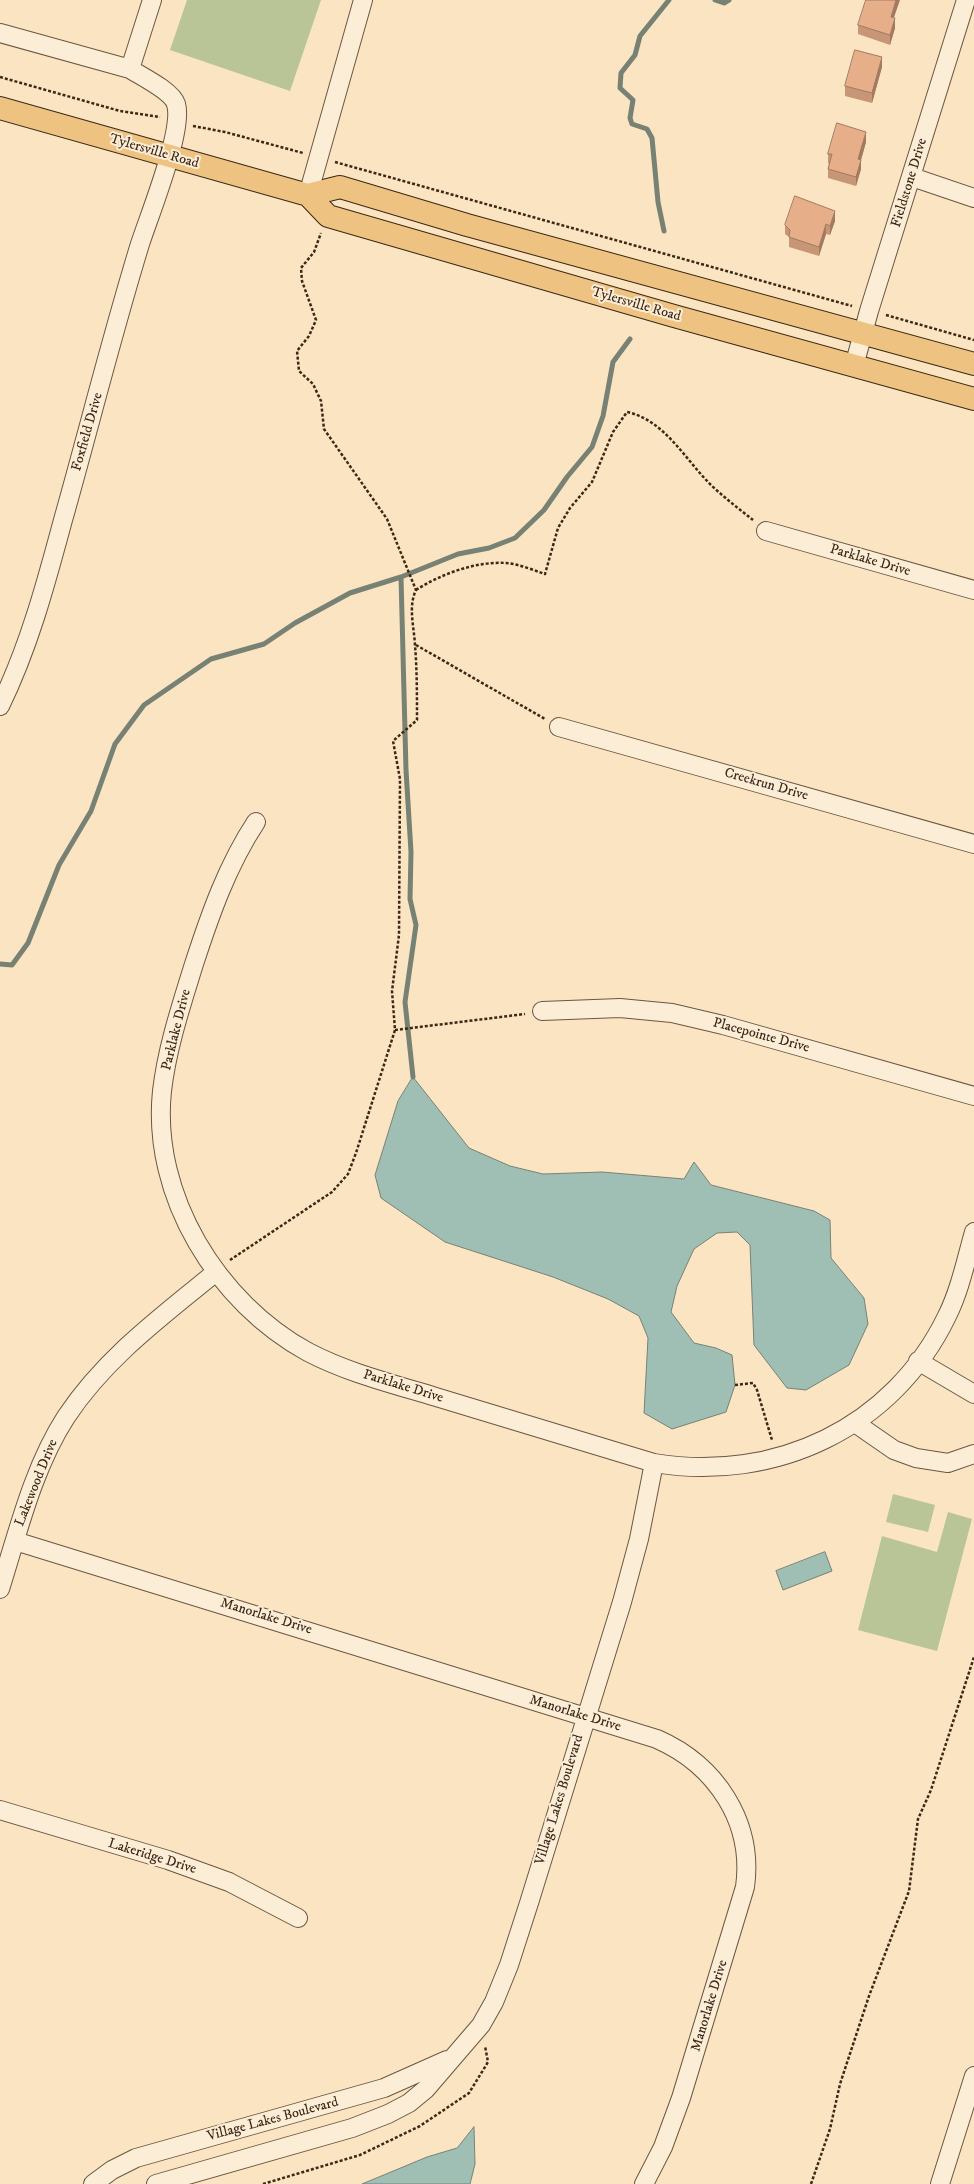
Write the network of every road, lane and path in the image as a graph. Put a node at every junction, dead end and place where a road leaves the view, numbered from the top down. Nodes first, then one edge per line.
1 (152, 0) edge
2 (364, 0) edge
3 (966, 0) edge
4 (0, 33) edge
5 (130, 69) junction
6 (0, 77) edge
7 (0, 108) edge
8 (176, 122) junction
9 (169, 156) junction
10 (318, 157) junction
11 (912, 177) junction
12 (308, 194) junction
13 (974, 198) edge
14 (328, 216) junction
15 (869, 311) junction
16 (864, 332) junction
17 (974, 340) edge
18 (974, 364) edge
19 (854, 366) junction
20 (974, 399) edge
21 (766, 531) joint
22 (416, 590) junction
23 (974, 590) edge
24 (415, 645) junction
25 (0, 706) edge
26 (558, 727) joint
27 (256, 822) dead end
28 (974, 844) edge
29 (542, 1012) joint
30 (395, 1030) junction
31 (974, 1096) edge
32 (974, 1232) edge
33 (216, 1272) junction
34 (918, 1361) junction
35 (735, 1385) dead end
36 (974, 1394) edge
37 (855, 1423) junction
38 (974, 1454) edge
39 (777, 1458) junction
40 (654, 1463) junction
41 (15, 1541) junction
42 (0, 1589) edge
43 (974, 1657) edge
44 (586, 1717) junction
45 (0, 1810) edge
46 (298, 1918) dead end
47 (455, 2056) junction
48 (974, 2076) edge
49 (93, 2184) edge
50 (156, 2184) edge
51 (644, 2184) edge
52 (811, 2184) edge
53 (940, 2184) edge

1 - 5 street
2 - 10 street
3 - 11 street, Fieldstone Drive
4 - 5 street, Foxfield Drive
5 - 8 street, Foxfield Drive
6 - 8 path
7 - 9 main road, Tylersville Road
8 - 9 street, Foxfield Drive
8 - 10 path
9 - 12 main road, Tylersville Road
9 - 25 street, Foxfield Drive
10 - 12 street
10 - 15 path
11 - 13 street
11 - 15 street, Fieldstone Drive
12 - 14 main road
12 - 16 main road, Tylersville Road
14 - 19 main road, Tylersville Road
14 - 22 path
15 - 16 street, Fieldstone Drive
15 - 17 path
16 - 18 main road, Tylersville Road
16 - 19 street, Fieldstone Drive
19 - 20 main road, Tylersville Road
21 - 22 path
21 - 23 street, Parklake Drive
22 - 24 path
24 - 26 path
24 - 30 path
26 - 28 street, Creekrun Drive
27 - 33 street, Parklake Drive
29 - 30 path
29 - 31 street, Placepointe Drive
30 - 33 path
32 - 34 street, Parklake Drive
33 - 40 street, Parklake Drive
33 - 41 street, Lakewood Drive
34 - 36 street
34 - 37 street, Parklake Drive
35 - 39 path
37 - 38 street
37 - 39 street, Parklake Drive
39 - 40 street, Parklake Drive
40 - 44 street, Village Lakes Boulevard
41 - 42 street, Lakewood Drive
41 - 44 street, Manorlake Drive
43 - 52 path
44 - 47 street, Village Lakes Boulevard
44 - 51 street, Manorlake Drive
45 - 46 street, Lakeridge Drive
47 - 49 street, Village Lakes Boulevard
47 - 50 street, Village Lakes Boulevard
48 - 53 street

